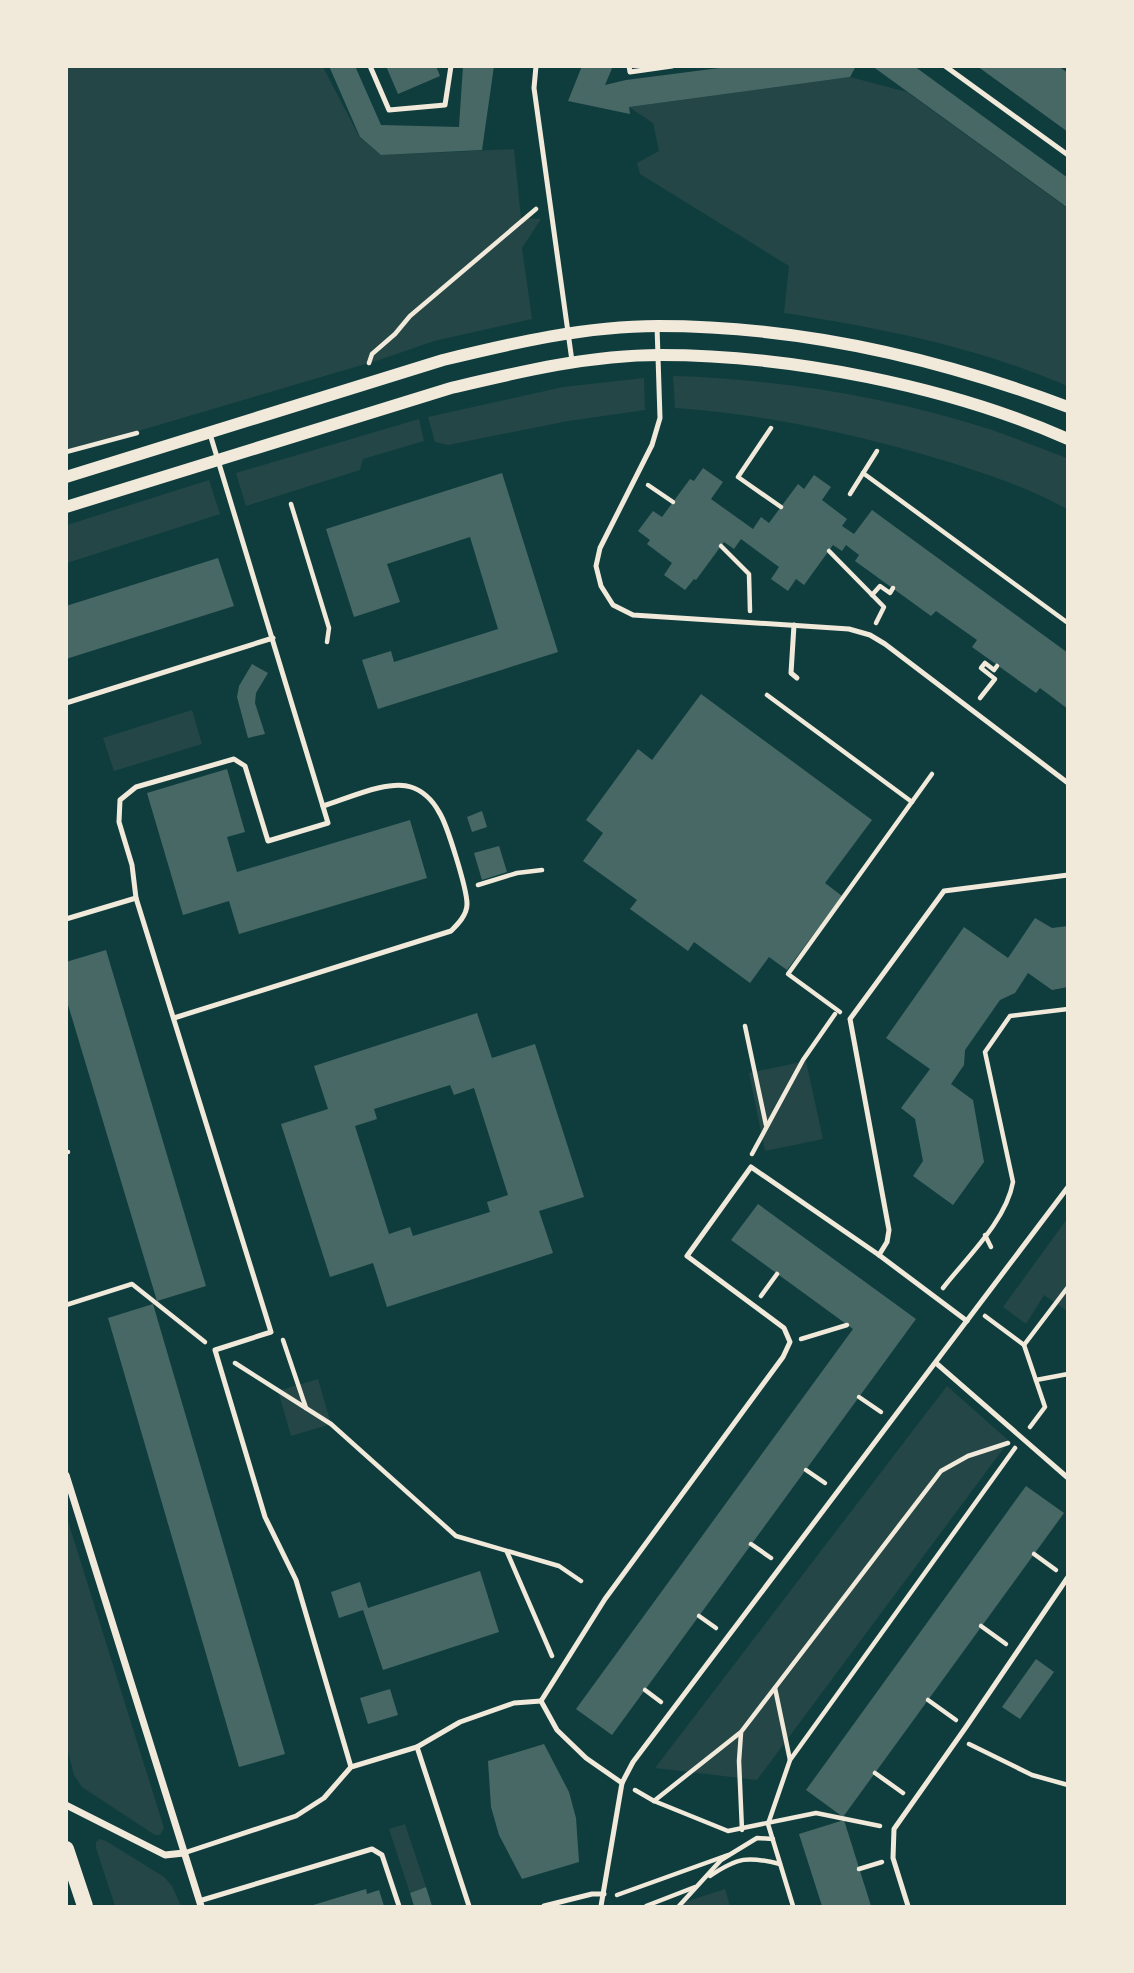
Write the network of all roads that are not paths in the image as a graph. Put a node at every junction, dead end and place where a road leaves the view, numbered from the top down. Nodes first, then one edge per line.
1 (370, 66) edge
2 (451, 66) edge
3 (536, 66) edge
4 (629, 66) edge
5 (672, 66) edge
6 (945, 66) edge
7 (1068, 155) edge
8 (657, 326) junction
9 (569, 333) junction
10 (658, 355) junction
11 (572, 362) junction
12 (1068, 407) edge
13 (210, 432) junction
14 (1068, 439) edge
15 (218, 460) junction
16 (66, 477) edge
17 (66, 508) edge
18 (794, 625) junction
19 (273, 638) junction
20 (797, 678) dead end
21 (66, 703) edge
22 (1068, 783) edge
23 (323, 806) junction
24 (1068, 875) edge
25 (136, 898) junction
26 (66, 919) edge
27 (174, 1018) junction
28 (1068, 1187) edge
29 (879, 1255) junction
30 (967, 1321) junction
31 (936, 1363) junction
32 (66, 1475) edge
33 (1068, 1478) edge
34 (1067, 1577) edge
35 (541, 1701) junction
36 (417, 1747) junction
37 (351, 1767) junction
38 (622, 1783) junction
39 (66, 1805) edge
40 (66, 1849) edge
41 (184, 1853) junction
42 (604, 1894) junction
43 (200, 1904) edge
44 (85, 1906) edge
45 (399, 1906) edge
46 (469, 1906) edge
47 (544, 1906) edge
48 (601, 1906) edge
49 (908, 1906) edge

1 - 2 lane
3 - 9 lane
4 - 5 lane
6 - 7 lane
8 - 9 street
8 - 10 lane
8 - 12 street
9 - 11 lane
9 - 13 street
10 - 11 street
10 - 14 street
10 - 18 lane
11 - 15 street
13 - 15 lane
13 - 16 street
15 - 17 street
15 - 19 lane
18 - 20 lane
18 - 22 lane
19 - 21 lane
19 - 23 lane
23 - 25 lane
23 - 27 lane
24 - 29 lane
25 - 26 lane
25 - 27 lane
27 - 37 lane
28 - 30 lane
29 - 30 lane
29 - 35 lane
30 - 31 lane
31 - 33 lane
31 - 38 lane
32 - 41 street
34 - 49 lane
35 - 36 lane
35 - 38 lane
36 - 37 lane
36 - 46 lane
37 - 41 lane
38 - 42 lane
39 - 41 street
40 - 44 main road
41 - 43 street
42 - 47 lane
42 - 48 lane
43 - 45 lane

